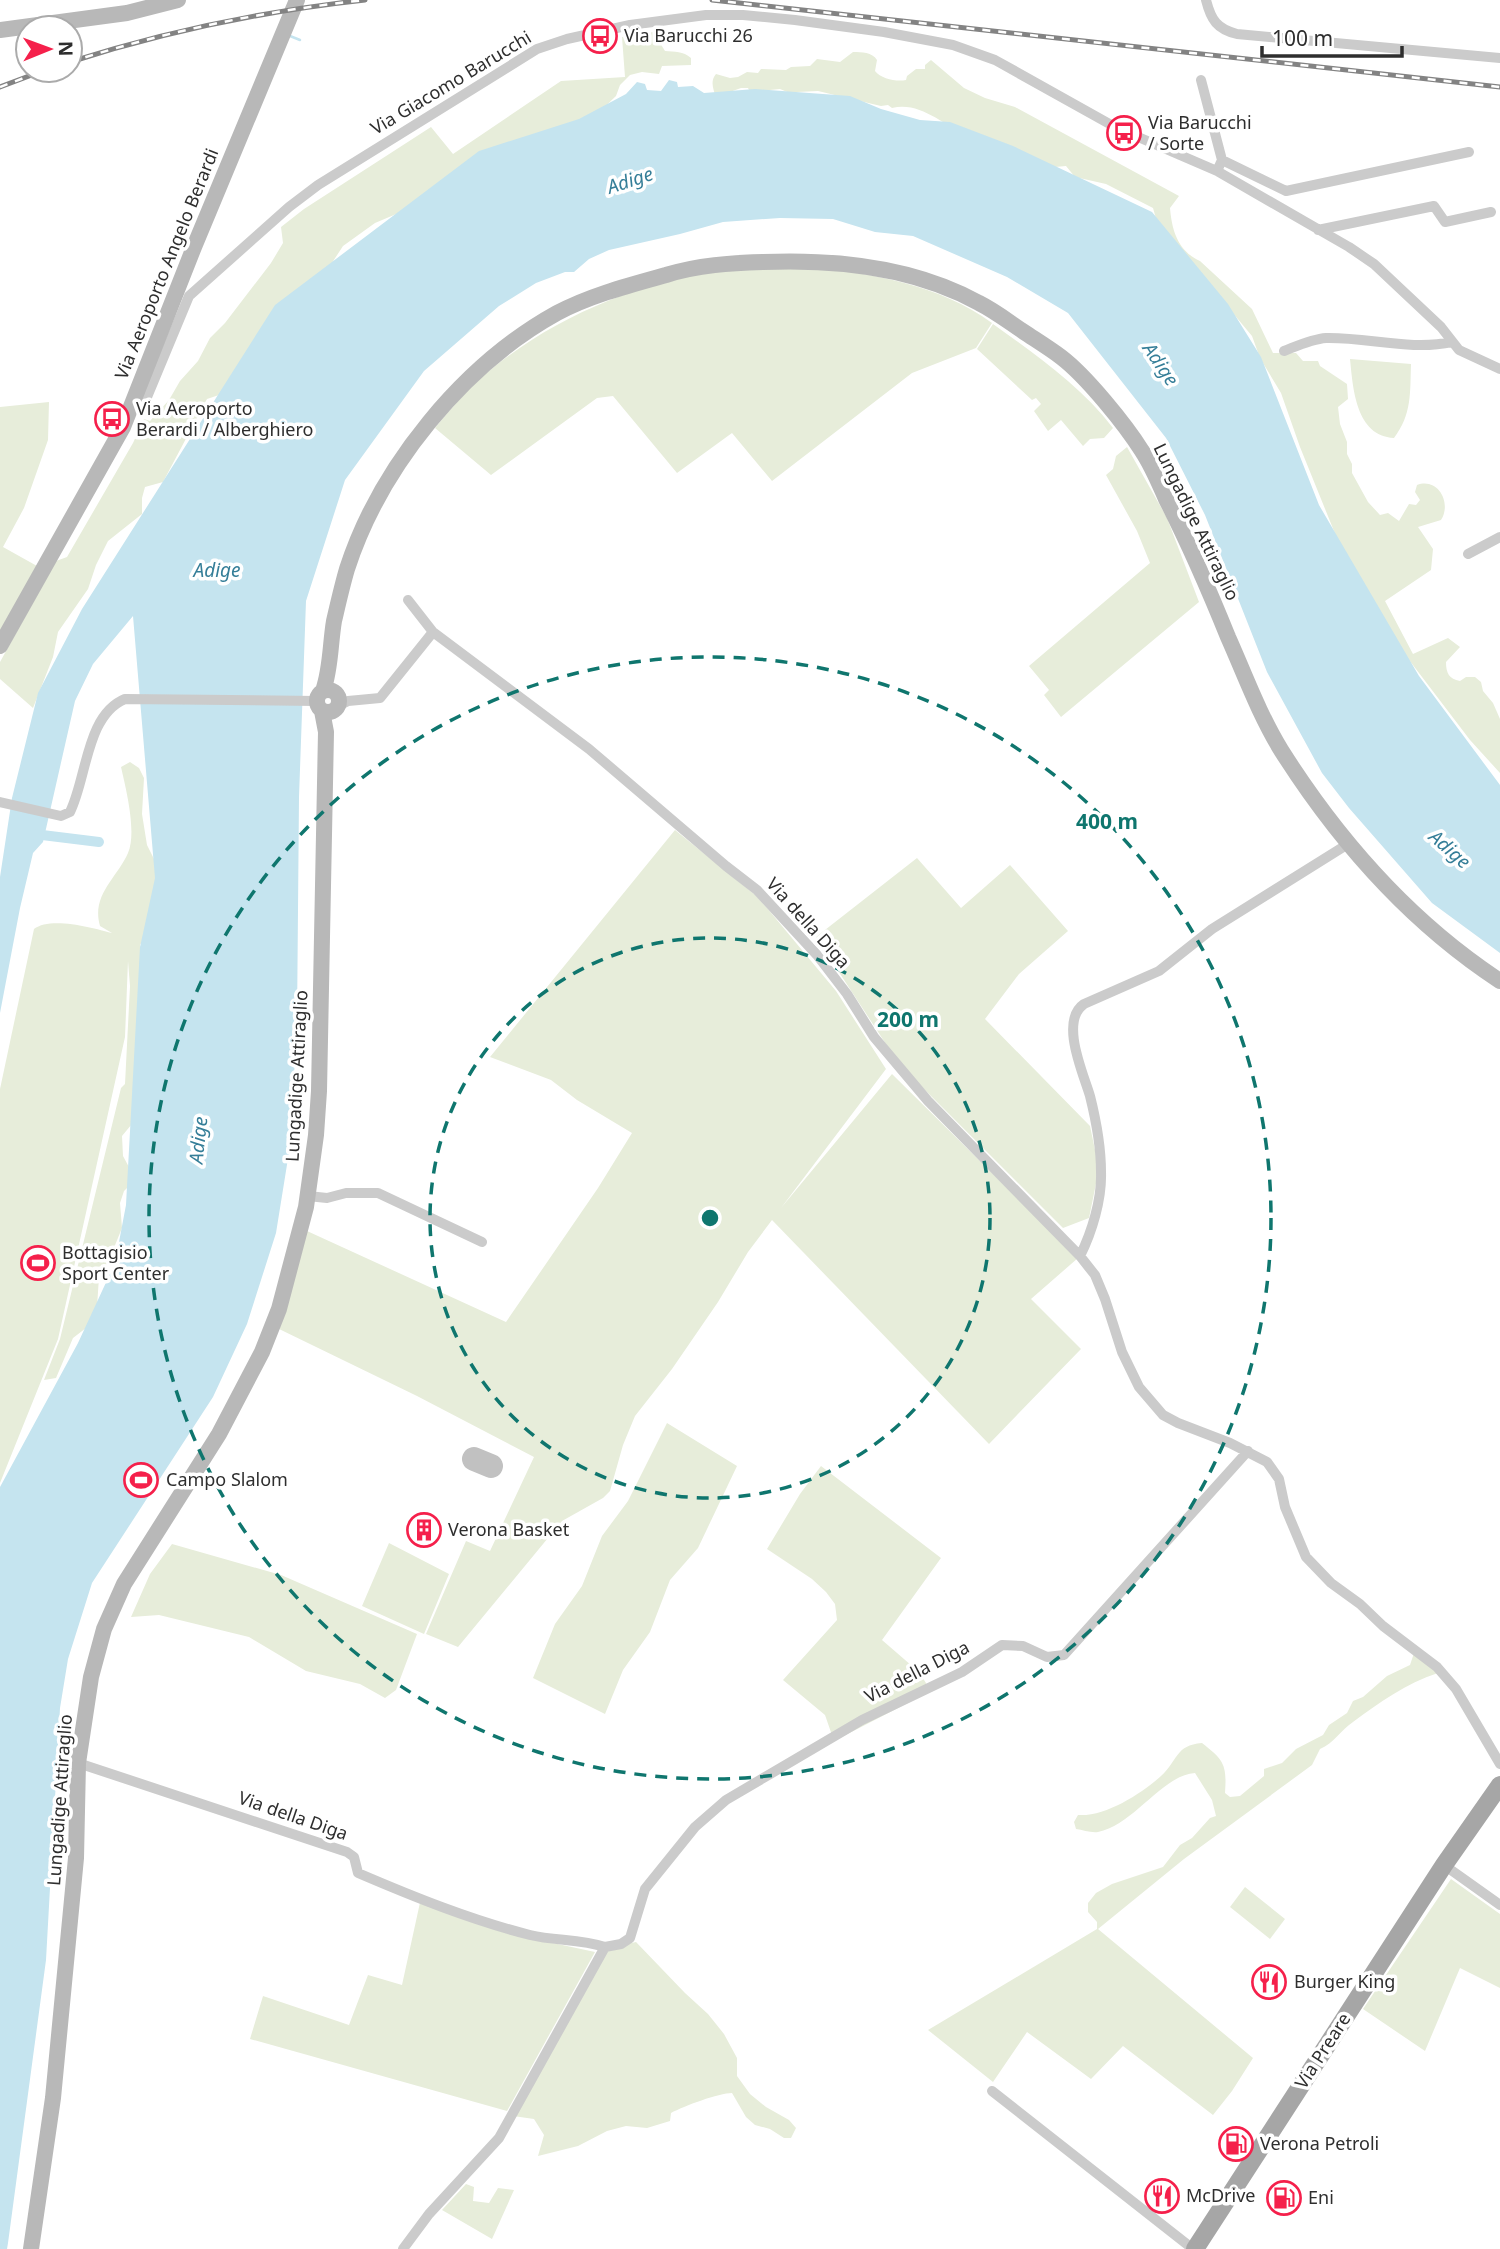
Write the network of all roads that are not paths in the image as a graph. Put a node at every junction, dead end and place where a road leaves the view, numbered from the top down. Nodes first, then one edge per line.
1 (178, 0) edge
2 (297, 0) edge
3 (1206, 0) edge
4 (0, 30) edge
5 (1500, 58) edge
6 (1201, 80) dead end
7 (1468, 152) dead end
8 (1222, 160) junction
9 (1217, 171) junction
10 (1491, 212) dead end
11 (1318, 230) junction
12 (1452, 342) junction
13 (1284, 351) dead end
14 (1500, 369) edge
15 (130, 408) junction
16 (1500, 537) edge
17 (1468, 554) dead end
18 (408, 600) dead end
19 (433, 632) junction
20 (0, 646) edge
21 (329, 698) junction
22 (3, 803) edge
23 (1348, 844) junction
24 (1500, 981) edge
25 (308, 1196) junction
26 (482, 1242) dead end
27 (1080, 1256) junction
28 (1248, 1451) junction
29 (78, 1763) junction
30 (1500, 1764) edge
31 (1500, 1785) edge
32 (1444, 1866) junction
33 (1500, 1905) edge
34 (605, 1947) junction
35 (992, 2091) dead end
36 (31, 2249) edge
37 (403, 2249) edge
38 (1194, 2249) edge

1 - 4 street
2 - 15 street, Via Aeroporto Angelo Berardi
3 - 5 street
6 - 8 street
7 - 8 street
8 - 9 street
9 - 11 street, Via Giacomo Barucchi
9 - 15 street, Via Giacomo Barucchi
10 - 11 street
11 - 12 street, Via Giacomo Barucchi
12 - 13 street
12 - 14 street, Via Giacomo Barucchi
15 - 20 street, Via Aeroporto Angelo Berardi
16 - 17 street
18 - 19 street, Via della Diga
19 - 21 street
19 - 27 street, Via della Diga
21 - 22 street
21 - 23 street, Lungadige Attiraglio
21 - 25 street, Lungadige Attiraglio
23 - 24 street, Lungadige Attiraglio
23 - 27 street
25 - 26 street
25 - 29 street, Lungadige Attiraglio
27 - 28 street, Via della Diga
28 - 30 street, Via della Diga
28 - 34 street, Via della Diga
29 - 34 street, Via della Diga
29 - 36 street, Lungadige Attiraglio
31 - 32 main road, Via Preare
32 - 33 street
32 - 38 main road, Via Preare
34 - 37 street, Via della Diga
35 - 38 street, Via Preare

